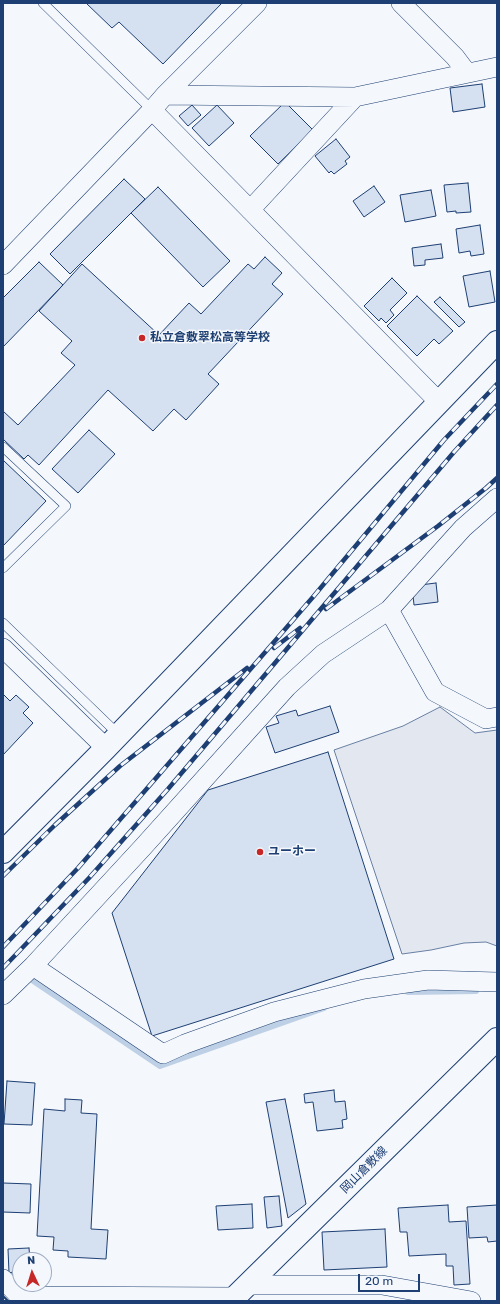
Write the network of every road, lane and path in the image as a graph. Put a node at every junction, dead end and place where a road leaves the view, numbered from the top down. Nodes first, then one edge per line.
1 (43, 3) edge
2 (257, 3) edge
3 (401, 3) edge
4 (497, 67) edge
5 (467, 74) junction
6 (165, 95) junction
7 (355, 97) junction
8 (152, 110) junction
9 (250, 210) junction
10 (3, 265) edge
11 (497, 342) edge
12 (439, 402) junction
13 (3, 447) edge
14 (497, 498) edge
15 (3, 568) edge
16 (389, 610) junction
17 (3, 623) edge
18 (3, 648) edge
19 (497, 717) edge
20 (112, 741) junction
21 (3, 852) edge
22 (33, 966) junction
23 (497, 982) edge
24 (3, 995) edge
25 (497, 1039) edge
26 (3, 1279) edge
27 (238, 1294) edge
28 (471, 1301) edge

1 - 8 lane
2 - 6 street
3 - 5 street
4 - 5 street
5 - 7 street
6 - 7 street
6 - 8 street
7 - 9 street
8 - 9 street
8 - 10 street
9 - 12 street
11 - 12 street
12 - 20 street
13 - 15 lane
14 - 16 street
16 - 19 street
16 - 22 street
17 - 20 lane
18 - 20 street
20 - 21 street
22 - 23 street
22 - 24 street
25 - 27 street, 岡山倉敷線
26 - 27 street
27 - 28 street

